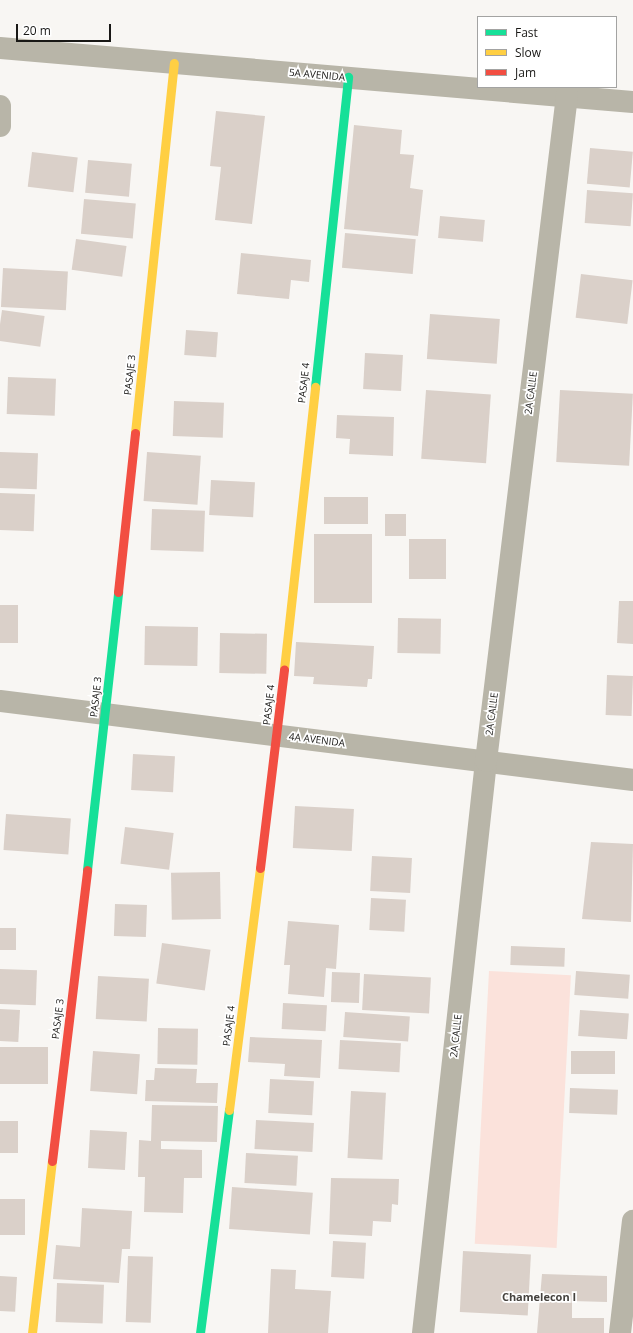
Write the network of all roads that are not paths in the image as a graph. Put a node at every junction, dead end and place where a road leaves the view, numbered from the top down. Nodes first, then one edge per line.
1 (0, 48) edge
2 (174, 62) junction
3 (348, 77) junction
4 (567, 96) junction
5 (633, 102) edge
6 (0, 106) edge
7 (0, 126) edge
8 (0, 701) edge
9 (105, 714) junction
10 (277, 736) junction
11 (486, 761) junction
12 (633, 780) edge
13 (633, 1221) edge
14 (32, 1333) edge
15 (200, 1333) edge
16 (423, 1333) edge
17 (620, 1333) edge

1 - 2 street, 5A AVENIDA
2 - 3 street, 5A AVENIDA
2 - 9 street, PASAJE 3
3 - 4 street, 5A AVENIDA
3 - 10 street, PASAJE 4
4 - 5 street, 5A AVENIDA
4 - 11 street, 2A CALLE
6 - 7 street
8 - 9 street, 4A AVENIDA
9 - 10 street, 4A AVENIDA
9 - 14 street, PASAJE 3
10 - 11 street, 4A AVENIDA
10 - 15 street, PASAJE 4
11 - 12 street, 4A AVENIDA
11 - 16 street, 2A CALLE
13 - 17 street

